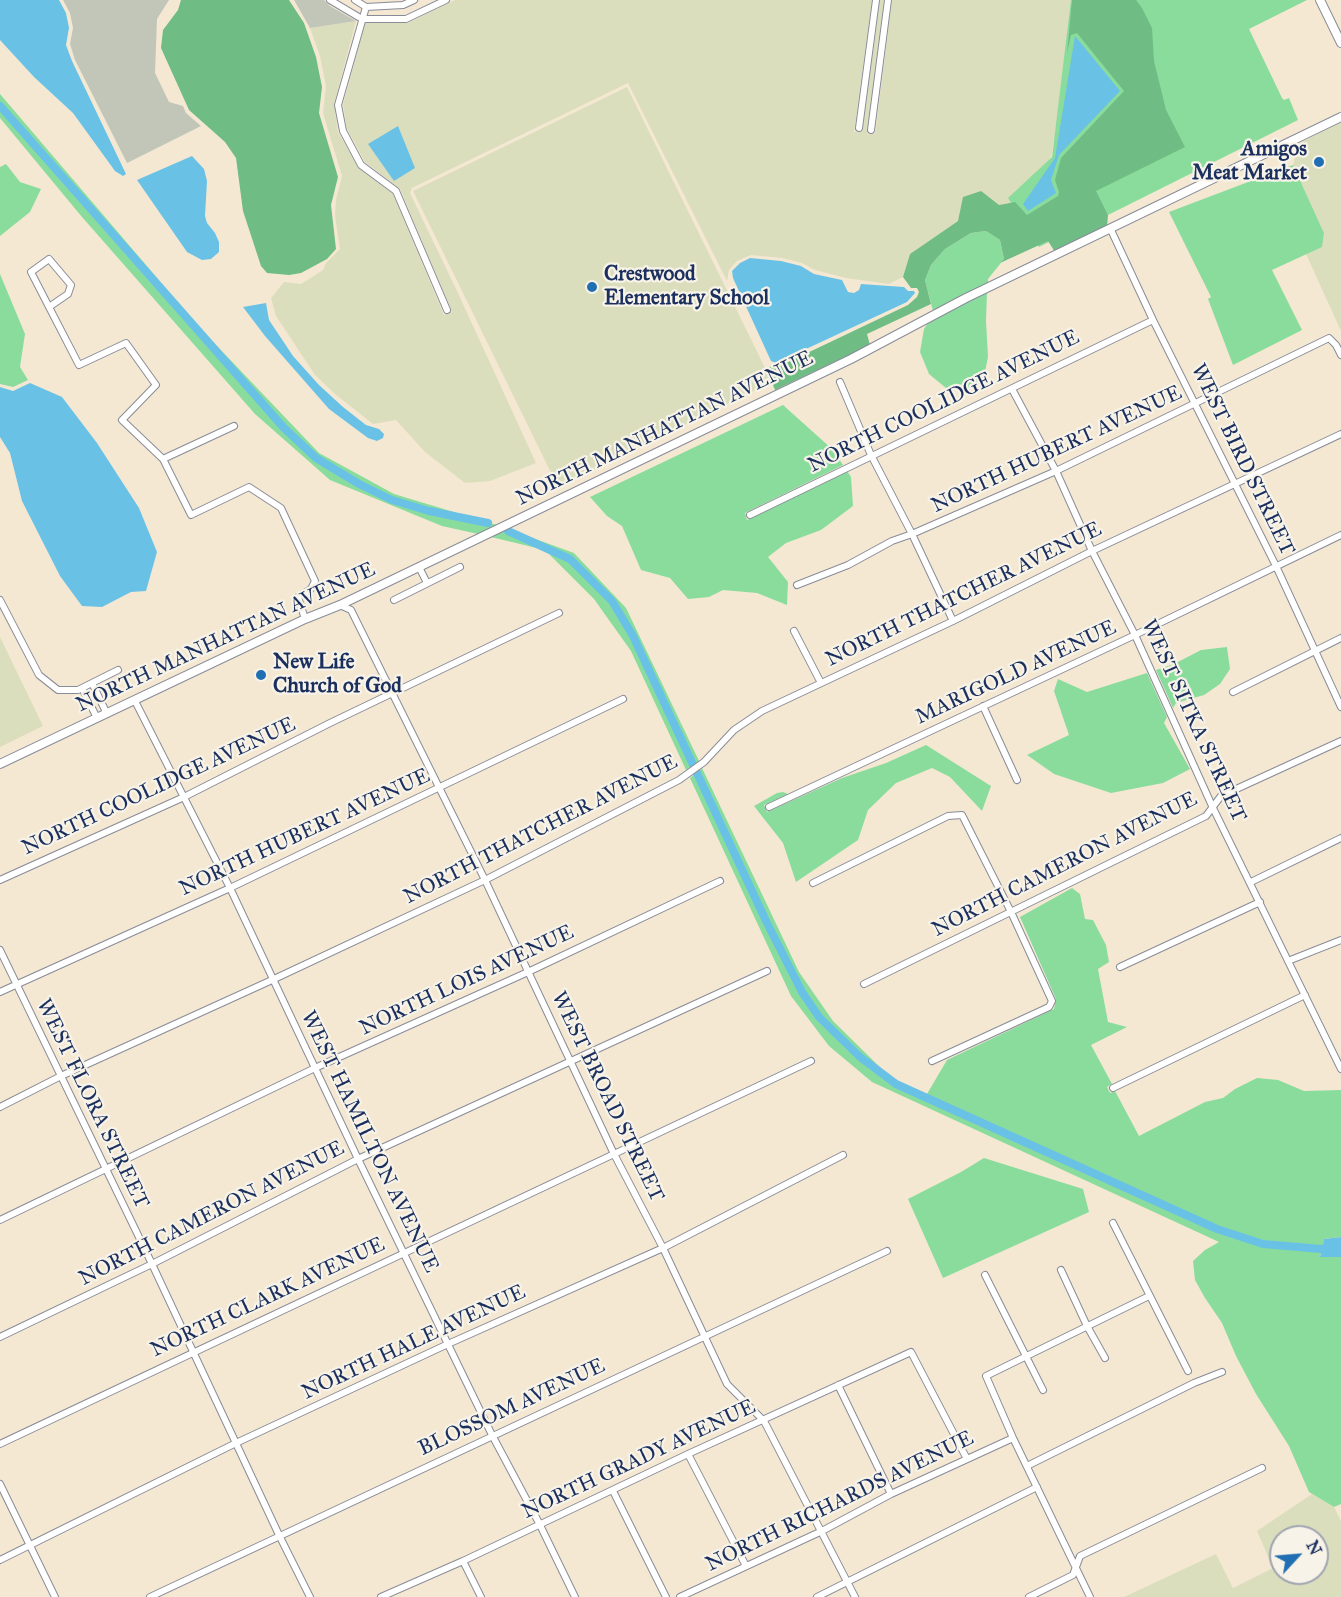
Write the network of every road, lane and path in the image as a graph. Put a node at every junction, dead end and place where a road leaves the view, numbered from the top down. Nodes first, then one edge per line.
1 (330, 0) edge
2 (355, 0) edge
3 (414, 0) edge
4 (446, 0) edge
5 (876, 0) edge
6 (888, 0) edge
7 (1320, 0) edge
8 (366, 8) junction
9 (362, 19) junction
10 (1341, 43) edge
11 (1341, 117) edge
12 (859, 128) dead end
13 (872, 130) dead end
14 (1111, 230) junction
15 (49, 307) junction
16 (447, 310) dead end
17 (1153, 320) junction
18 (1341, 355) edge
19 (840, 382) dead end
20 (1012, 389) junction
21 (1196, 403) junction
22 (234, 426) dead end
23 (1341, 434) edge
24 (871, 455) junction
25 (163, 459) junction
26 (1056, 471) junction
27 (1236, 485) junction
28 (750, 515) dead end
29 (912, 534) junction
30 (1341, 535) edge
31 (1092, 551) junction
32 (1276, 566) junction
33 (419, 567) junction
34 (460, 567) dead end
35 (427, 584) junction
36 (797, 585) dead end
37 (0, 600) edge
38 (394, 600) dead end
39 (340, 605) junction
40 (559, 612) dead end
41 (305, 619) junction
42 (953, 621) junction
43 (794, 631) dead end
44 (1135, 635) junction
45 (1341, 638) edge
46 (1315, 651) junction
47 (118, 670) dead end
48 (821, 683) junction
49 (92, 684) junction
50 (82, 688) junction
51 (1233, 692) dead end
52 (391, 693) junction
53 (623, 699) dead end
54 (135, 701) junction
55 (983, 706) junction
56 (1341, 707) edge
57 (107, 714) junction
58 (97, 718) junction
59 (1341, 741) edge
60 (0, 764) edge
61 (1017, 780) dead end
62 (439, 789) junction
63 (184, 797) junction
64 (769, 807) dead end
65 (1213, 808) junction
66 (1341, 838) edge
67 (0, 880) edge
68 (485, 880) junction
69 (720, 880) dead end
70 (1251, 882) junction
71 (813, 883) dead end
72 (230, 888) junction
73 (1260, 902) junction
74 (1011, 912) junction
75 (1341, 940) edge
76 (0, 950) edge
77 (1288, 961) junction
78 (1120, 967) dead end
79 (767, 970) dead end
80 (528, 972) junction
81 (272, 980) junction
82 (16, 984) junction
83 (864, 984) dead end
84 (0, 992) edge
85 (1305, 995) junction
86 (811, 1061) dead end
87 (932, 1061) dead end
88 (570, 1062) junction
89 (315, 1068) junction
90 (1341, 1069) edge
91 (61, 1076) junction
92 (1113, 1088) dead end
93 (0, 1107) edge
94 (614, 1154) junction
95 (843, 1155) dead end
96 (358, 1159) junction
97 (105, 1168) junction
98 (0, 1220) edge
99 (1113, 1223) dead end
100 (663, 1248) junction
101 (887, 1251) dead end
102 (403, 1252) junction
103 (153, 1264) junction
104 (1061, 1270) dead end
105 (985, 1275) dead end
106 (1149, 1296) junction
107 (1087, 1326) junction
108 (0, 1337) edge
109 (705, 1338) junction
110 (448, 1344) junction
111 (193, 1351) junction
112 (1026, 1356) junction
113 (1105, 1358) dead end
114 (1188, 1371) dead end
115 (1222, 1371) dead end
116 (838, 1385) junction
117 (1043, 1390) dead end
118 (764, 1421) junction
119 (492, 1435) junction
120 (1013, 1438) junction
121 (236, 1443) junction
122 (0, 1444) edge
123 (688, 1454) junction
124 (967, 1459) junction
125 (1027, 1466) junction
126 (1262, 1468) dead end
127 (0, 1484) edge
128 (1037, 1487) junction
129 (613, 1491) junction
130 (891, 1494) junction
131 (539, 1523) junction
132 (822, 1531) junction
133 (279, 1535) junction
134 (31, 1546) junction
135 (0, 1560) edge
136 (463, 1561) junction
137 (746, 1566) junction
138 (1076, 1567) junction
139 (848, 1582) junction
140 (385, 1596) edge
141 (55, 1597) edge
142 (150, 1597) edge
143 (310, 1597) edge
144 (481, 1597) edge
145 (575, 1597) edge
146 (666, 1597) edge
147 (680, 1597) edge
148 (817, 1597) edge
149 (855, 1597) edge
150 (1029, 1597) edge
151 (1090, 1597) edge

1 - 9 street
2 - 8 street
3 - 8 street
4 - 9 street
5 - 12 street
6 - 13 street
7 - 10 street
8 - 9 street
9 - 16 street
11 - 14 street, NORTH MANHATTAN AVENUE
14 - 17 street, WEST BIRD STREET
14 - 33 street, NORTH MANHATTAN AVENUE
15 - 15 street
15 - 25 street
17 - 20 street, NORTH COOLIDGE AVENUE
17 - 21 street, WEST BIRD STREET
18 - 21 street, NORTH HUBERT AVENUE
19 - 24 street
20 - 24 street, NORTH COOLIDGE AVENUE
20 - 26 street, WEST SITKA STREET
21 - 26 street, NORTH HUBERT AVENUE
21 - 27 street, WEST BIRD STREET
22 - 25 street
23 - 27 street, NORTH THATCHER AVENUE
24 - 28 street, NORTH COOLIDGE AVENUE
24 - 29 street
25 - 41 street
26 - 29 street, NORTH HUBERT AVENUE
26 - 31 street, WEST SITKA STREET
27 - 31 street, NORTH THATCHER AVENUE
27 - 32 street, WEST BIRD STREET
29 - 36 street, NORTH HUBERT AVENUE
29 - 42 street
30 - 32 street, MARIGOLD AVENUE
31 - 42 street, NORTH THATCHER AVENUE
31 - 44 street, WEST SITKA STREET
32 - 44 street, MARIGOLD AVENUE
32 - 46 street, WEST BIRD STREET
33 - 35 street
33 - 39 street, NORTH MANHATTAN AVENUE
34 - 35 street
35 - 38 street
37 - 50 street
39 - 41 street, NORTH MANHATTAN AVENUE
39 - 52 street, WEST BROAD STREET
40 - 52 street, NORTH COOLIDGE AVENUE
41 - 54 street, NORTH MANHATTAN AVENUE
42 - 48 street, NORTH THATCHER AVENUE
43 - 48 street
44 - 55 street, MARIGOLD AVENUE
44 - 65 street, WEST SITKA STREET
45 - 46 street
46 - 51 street
46 - 56 street, WEST BIRD STREET
47 - 49 street
48 - 68 street, NORTH THATCHER AVENUE
49 - 50 street
49 - 57 street
50 - 58 street
52 - 62 street, WEST BROAD STREET
52 - 63 street, NORTH COOLIDGE AVENUE
53 - 62 street, NORTH HUBERT AVENUE
54 - 57 street, NORTH MANHATTAN AVENUE
54 - 63 street, WEST HAMILTON AVENUE
55 - 61 street
55 - 64 street, MARIGOLD AVENUE
57 - 58 street, NORTH MANHATTAN AVENUE
58 - 60 street, NORTH MANHATTAN AVENUE
59 - 65 street, NORTH CAMERON AVENUE
62 - 68 street, WEST BROAD STREET
62 - 72 street, NORTH HUBERT AVENUE
63 - 67 street, NORTH COOLIDGE AVENUE
63 - 72 street, WEST HAMILTON AVENUE
65 - 70 street, WEST SITKA STREET
65 - 74 street, NORTH CAMERON AVENUE
66 - 70 street
68 - 80 street, WEST BROAD STREET
68 - 81 street, NORTH THATCHER AVENUE
69 - 80 street, NORTH LOIS AVENUE
70 - 73 street, WEST SITKA STREET
71 - 74 street
72 - 81 street, WEST HAMILTON AVENUE
72 - 82 street, NORTH HUBERT AVENUE
73 - 77 street, WEST SITKA STREET
73 - 78 street
74 - 83 street, NORTH CAMERON AVENUE
74 - 87 street
75 - 77 street
76 - 82 street, WEST FLORA STREET
77 - 85 street, WEST SITKA STREET
79 - 88 street, NORTH CAMERON AVENUE
80 - 88 street, WEST BROAD STREET
80 - 89 street, NORTH LOIS AVENUE
81 - 89 street, WEST HAMILTON AVENUE
81 - 91 street, NORTH THATCHER AVENUE
82 - 84 street, NORTH HUBERT AVENUE
82 - 91 street, WEST FLORA STREET
85 - 90 street, WEST SITKA STREET
85 - 92 street
86 - 94 street, NORTH CLARK AVENUE
88 - 94 street, WEST BROAD STREET
88 - 96 street, NORTH CAMERON AVENUE
89 - 96 street, WEST HAMILTON AVENUE
89 - 97 street, NORTH LOIS AVENUE
91 - 93 street, NORTH THATCHER AVENUE
91 - 97 street, WEST FLORA STREET
94 - 100 street, WEST BROAD STREET
94 - 102 street, NORTH CLARK AVENUE
95 - 100 street, NORTH HALE AVENUE
96 - 102 street, WEST HAMILTON AVENUE
96 - 103 street, NORTH CAMERON AVENUE
97 - 98 street, NORTH LOIS AVENUE
97 - 103 street, WEST FLORA STREET
99 - 106 street
100 - 109 street, WEST BROAD STREET
100 - 110 street, NORTH HALE AVENUE
101 - 109 street, BLOSSOM AVENUE
102 - 110 street, WEST HAMILTON AVENUE
102 - 111 street, NORTH CLARK AVENUE
103 - 108 street, NORTH CAMERON AVENUE
103 - 111 street, WEST FLORA STREET
104 - 107 street
105 - 112 street
106 - 107 street
106 - 114 street
107 - 112 street
107 - 113 street
109 - 118 street, WEST BROAD STREET
109 - 119 street, BLOSSOM AVENUE
110 - 119 street, WEST HAMILTON AVENUE
110 - 121 street, NORTH HALE AVENUE
111 - 121 street, WEST FLORA STREET
111 - 122 street, NORTH CLARK AVENUE
112 - 117 street
112 - 120 street
115 - 125 street
116 - 118 street, NORTH GRADY AVENUE
116 - 124 street, NORTH GRADY AVENUE
116 - 130 street
118 - 123 street, NORTH GRADY AVENUE
118 - 132 street, WEST BROAD STREET
119 - 131 street, WEST HAMILTON AVENUE
119 - 133 street, BLOSSOM AVENUE
120 - 124 street, NORTH RICHARDS AVENUE
120 - 125 street
121 - 133 street, WEST FLORA STREET
121 - 134 street, NORTH HALE AVENUE
123 - 129 street, NORTH GRADY AVENUE
123 - 137 street
124 - 130 street, NORTH RICHARDS AVENUE
125 - 128 street
126 - 138 street
127 - 134 street
128 - 138 street
128 - 139 street
129 - 131 street, NORTH GRADY AVENUE
129 - 146 street
130 - 132 street, NORTH RICHARDS AVENUE
131 - 136 street, NORTH GRADY AVENUE
131 - 145 street, WEST HAMILTON AVENUE
132 - 137 street, NORTH RICHARDS AVENUE
132 - 139 street, WEST BROAD STREET
133 - 142 street, BLOSSOM AVENUE
133 - 143 street, WEST FLORA STREET
134 - 135 street, NORTH HALE AVENUE
134 - 141 street
136 - 140 street, NORTH GRADY AVENUE
136 - 144 street
137 - 147 street, NORTH RICHARDS AVENUE
138 - 150 street
138 - 151 street
139 - 148 street
139 - 149 street, WEST BROAD STREET

